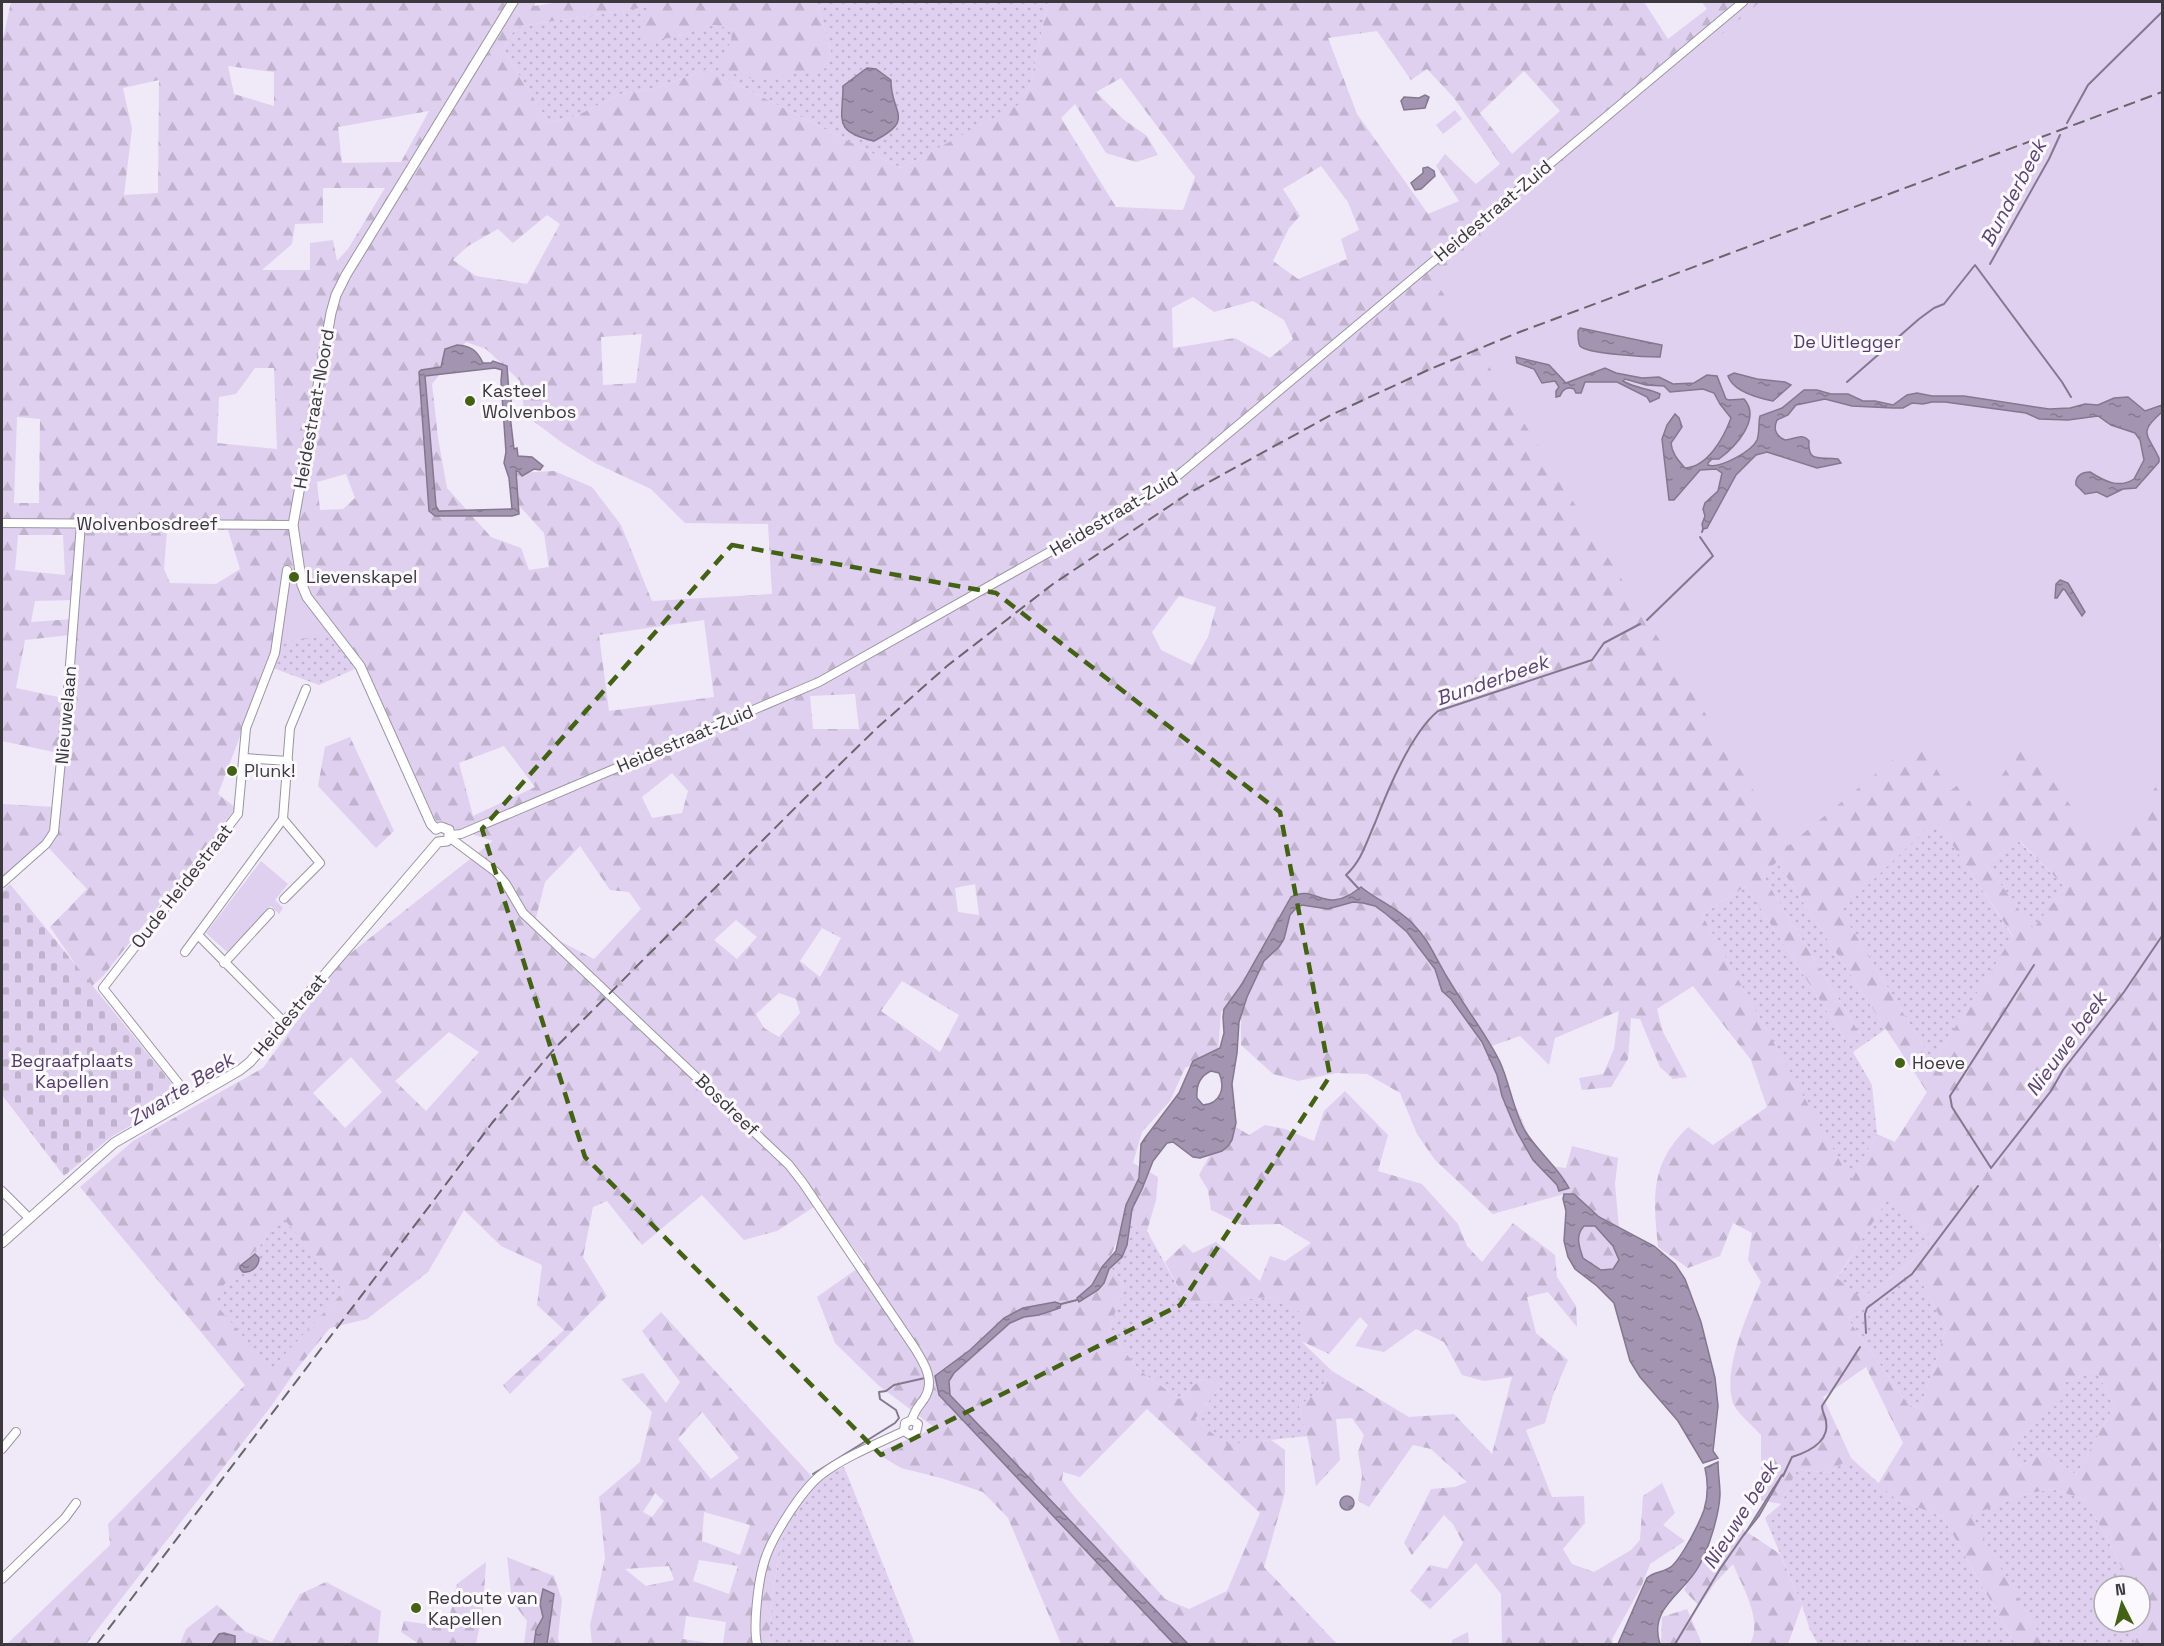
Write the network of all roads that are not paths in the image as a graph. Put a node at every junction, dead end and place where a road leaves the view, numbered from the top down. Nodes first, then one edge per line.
1 (513, 2) edge
2 (1743, 2) edge
3 (2, 523) edge
4 (81, 524) junction
5 (293, 525) junction
6 (287, 570) dead end
7 (306, 689) dead end
8 (244, 758) junction
9 (288, 760) junction
10 (283, 819) junction
11 (436, 829) junction
12 (450, 836) junction
13 (438, 842) junction
14 (2, 884) edge
15 (284, 899) dead end
16 (270, 913) dead end
17 (199, 936) junction
18 (185, 952) dead end
19 (224, 963) junction
20 (284, 1021) junction
21 (191, 1099) junction
22 (2, 1191) edge
23 (29, 1218) junction
24 (2, 1243) edge
25 (912, 1420) junction
26 (16, 1431) dead end
27 (904, 1431) junction
28 (2, 1449) edge
29 (76, 1503) dead end
30 (2, 1578) edge
31 (757, 1644) edge

1 - 5 street, Heidestraat-Noord
2 - 12 street, Heidestraat-Zuid
3 - 4 street, Wolvenbosdreef
4 - 5 street, Wolvenbosdreef
4 - 14 street, Nieuwelaan
5 - 11 street, Heidestraat-Noord
6 - 8 street, Oude Heidestraat
7 - 9 street
8 - 9 street
8 - 21 street, Oude Heidestraat
9 - 10 street
10 - 15 street
10 - 17 street
11 - 12 street
11 - 13 street
12 - 13 street, Heidestraat
12 - 25 street, Bosdreef
13 - 20 street, Heidestraat
16 - 19 street
17 - 18 street
17 - 19 street
19 - 20 street
20 - 21 street, Heidestraat
21 - 23 street, Heidestraat
22 - 23 street
23 - 24 street, Heidestraat
25 - 27 street, Bosdreef
25 - 27 street, Bosdreef
26 - 28 street
27 - 31 street, Bosdreef
29 - 30 street

